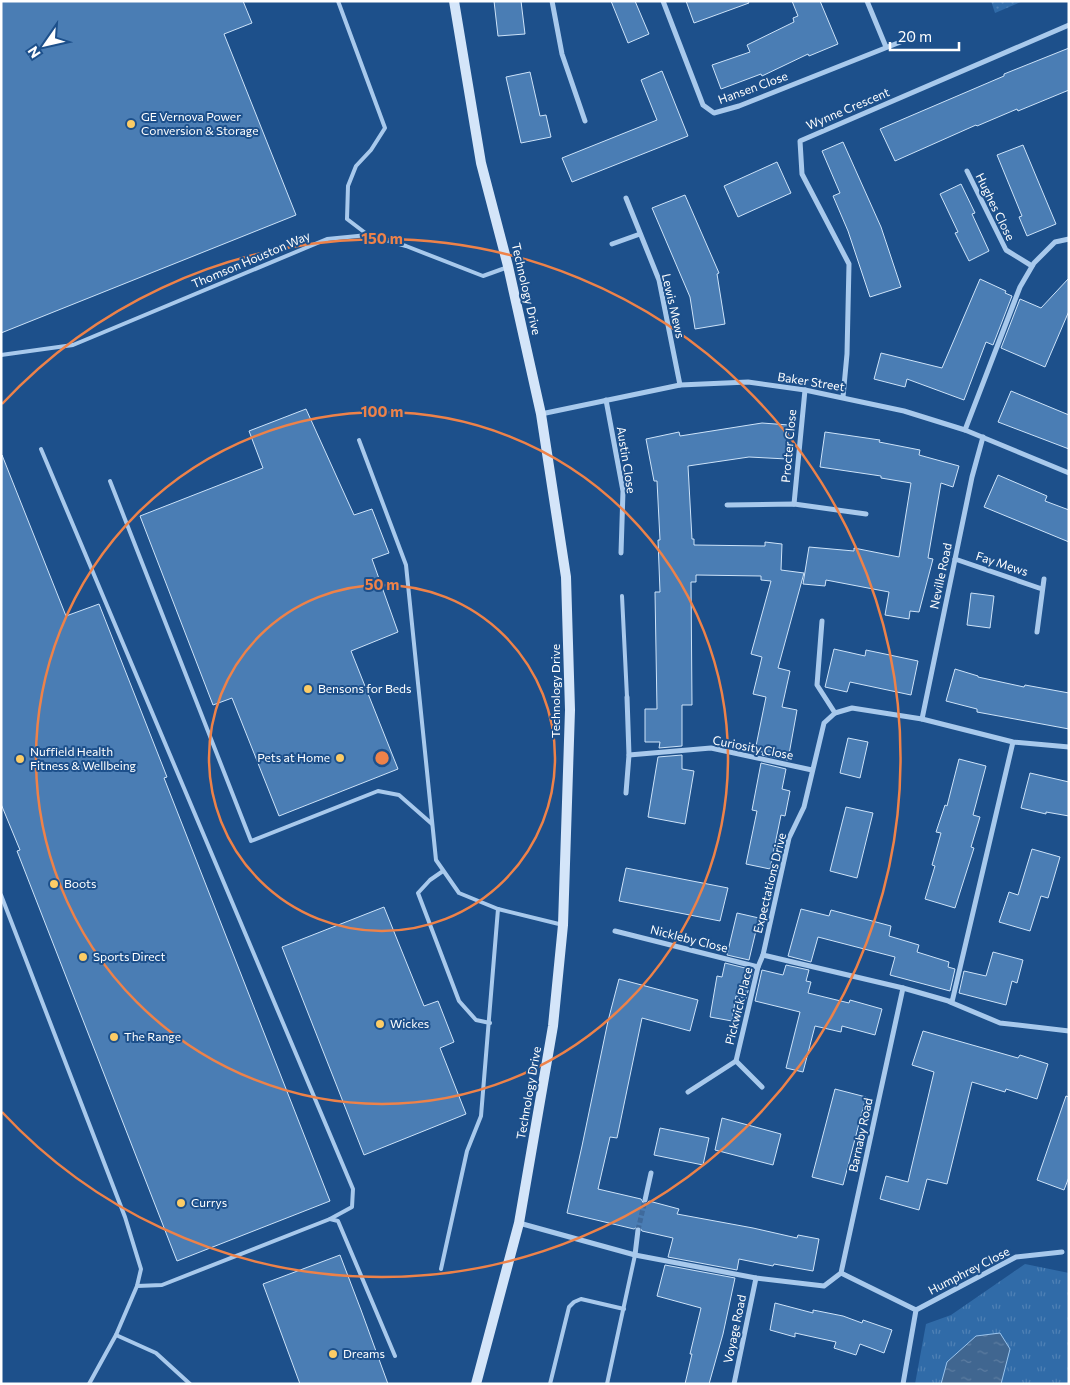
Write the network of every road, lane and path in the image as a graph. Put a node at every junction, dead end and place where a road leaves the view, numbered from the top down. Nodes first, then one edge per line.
1 (338, 1) edge
2 (454, 1) edge
3 (552, 1) edge
4 (663, 1) edge
5 (867, 1) edge
6 (1069, 25) edge
7 (912, 37) dead end
8 (886, 47) junction
9 (585, 121) dead end
10 (967, 171) dead end
11 (626, 198) dead end
12 (640, 234) junction
13 (368, 235) junction
14 (1069, 239) edge
15 (612, 244) dead end
16 (508, 266) junction
17 (1032, 266) junction
18 (1, 355) edge
19 (680, 385) junction
20 (805, 390) junction
21 (843, 397) junction
22 (606, 400) junction
23 (541, 414) junction
24 (965, 430) junction
25 (983, 437) junction
26 (359, 440) dead end
27 (42, 449) dead end
28 (1069, 473) edge
29 (110, 481) dead end
30 (794, 504) junction
31 (726, 505) dead end
32 (866, 514) dead end
33 (621, 554) dead end
34 (955, 559) junction
35 (1044, 579) dead end
36 (1042, 588) junction
37 (622, 596) dead end
38 (822, 621) dead end
39 (1037, 632) dead end
40 (627, 697) joint
41 (835, 713) junction
42 (922, 718) junction
43 (1013, 742) junction
44 (1069, 747) edge
45 (629, 756) junction
46 (812, 770) junction
47 (626, 793) dead end
48 (432, 824) junction
49 (443, 871) junction
50 (1, 895) edge
51 (498, 909) junction
52 (563, 925) junction
53 (615, 930) dead end
54 (763, 955) junction
55 (758, 967) junction
56 (904, 988) junction
57 (950, 1002) junction
58 (490, 1023) junction
59 (1069, 1031) edge
60 (736, 1061) junction
61 (762, 1087) dead end
62 (688, 1092) dead end
63 (651, 1173) dead end
64 (645, 1200) tunnel mouth
65 (330, 1219) junction
66 (519, 1223) junction
67 (638, 1230) tunnel mouth
68 (1062, 1252) dead end
69 (635, 1255) junction
70 (441, 1269) dead end
71 (841, 1273) junction
72 (756, 1278) junction
73 (137, 1286) junction
74 (624, 1309) junction
75 (916, 1310) junction
76 (116, 1335) junction
77 (395, 1356) dead end
78 (90, 1384) edge
79 (190, 1384) edge
80 (476, 1384) edge
81 (550, 1384) edge
82 (607, 1384) edge
83 (734, 1384) edge
84 (902, 1384) edge

1 - 13 lane
2 - 16 street, Technology Drive
3 - 9 street
4 - 8 street, Hansen Close
5 - 8 street
6 - 21 street, Wynne Crescent
7 - 8 street, Hansen Close
10 - 17 street, Hughes Close
11 - 12 street, Lewis Mews
12 - 15 street
12 - 19 street, Lewis Mews
13 - 16 lane, Thomson Houston Way
13 - 18 lane, Thomson Houston Way
14 - 17 street
16 - 23 street, Technology Drive
17 - 24 street
19 - 20 street, Baker Street
19 - 22 street, Baker Street
20 - 21 street, Baker Street
20 - 30 street, Procter Close
21 - 24 street, Baker Street
22 - 23 street, Baker Street
22 - 33 street, Austin Close
23 - 52 street, Technology Drive
24 - 25 street, Baker Street
25 - 28 street, Baker Street
25 - 34 street, Neville Road
26 - 48 lane
27 - 65 lane
29 - 48 lane
30 - 31 street
30 - 32 street
34 - 36 street, Fay Mews
34 - 42 street, Neville Road
35 - 36 street, Fay Mews
36 - 39 street, Fay Mews
37 - 40 lane
38 - 41 street
40 - 45 street
41 - 42 street
41 - 46 street, Expectations Drive
42 - 43 street
43 - 44 street
43 - 57 street
45 - 46 street, Curiosity Close
45 - 47 street
46 - 54 street, Expectations Drive
48 - 49 lane
49 - 51 lane
49 - 58 lane
50 - 73 lane
51 - 52 lane
51 - 58 lane
52 - 66 street, Technology Drive
53 - 55 street, Nickleby Close
54 - 55 street, Pickwick Place
54 - 56 street
55 - 60 street, Pickwick Place
56 - 57 street
56 - 71 street, Barnaby Road
57 - 59 street
58 - 70 lane
60 - 61 street, Pickwick Place
60 - 62 street, Pickwick Place
63 - 64 street
65 - 73 lane
65 - 77 lane
66 - 69 street
66 - 80 street, Technology Drive
67 - 69 street
68 - 75 street, Humphrey Close
69 - 72 street
69 - 74 lane
71 - 72 street
71 - 75 street
72 - 83 street, Voyage Road
73 - 76 lane
74 - 81 lane
74 - 82 lane
75 - 84 street
76 - 78 lane
76 - 79 lane

